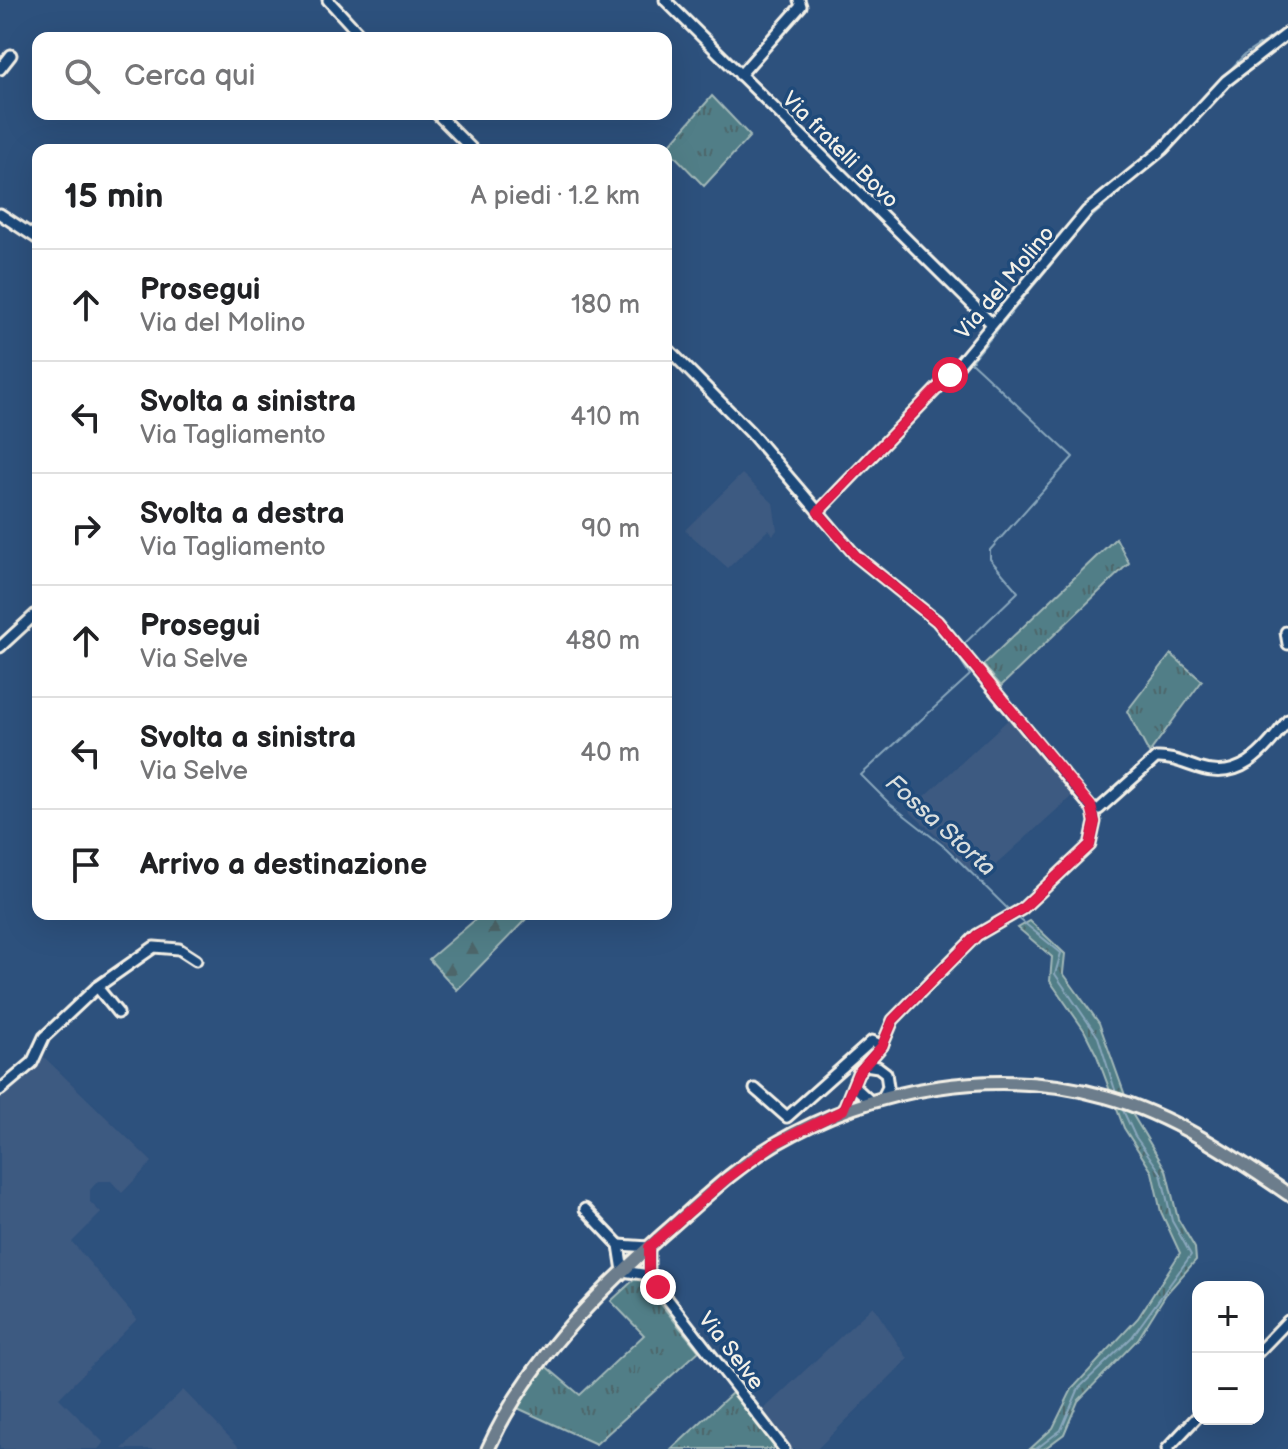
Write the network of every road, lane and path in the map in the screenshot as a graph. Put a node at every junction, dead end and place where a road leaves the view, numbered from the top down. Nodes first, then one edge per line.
1 (328, 0) edge
2 (665, 0) edge
3 (799, 0) edge
4 (357, 32) edge
5 (1288, 33) edge
6 (11, 55) dead end
7 (0, 69) edge
8 (740, 75) junction
9 (443, 120) edge
10 (467, 144) edge
11 (0, 214) edge
12 (32, 235) edge
13 (992, 324) junction
14 (672, 353) edge
15 (818, 512) junction
16 (32, 618) edge
17 (1286, 632) dead end
18 (1288, 644) edge
19 (0, 647) edge
20 (1288, 720) edge
21 (1093, 810) junction
22 (196, 960) dead end
23 (97, 987) junction
24 (118, 1013) dead end
25 (882, 1046) junction
26 (865, 1065) junction
27 (883, 1069) junction
28 (889, 1079) junction
29 (854, 1086) junction
30 (755, 1089) dead end
31 (0, 1090) edge
32 (907, 1092) junction
33 (883, 1097) junction
34 (870, 1101) junction
35 (843, 1110) junction
36 (1288, 1194) edge
37 (585, 1209) dead end
38 (619, 1245) junction
39 (649, 1247) junction
40 (623, 1271) junction
41 (649, 1275) junction
42 (1288, 1321) edge
43 (1264, 1346) edge
44 (1192, 1422) edge
45 (488, 1449) edge
46 (784, 1449) edge
47 (1167, 1449) edge

1 - 4 street
2 - 8 street, Via fratelli Bovo
3 - 8 street
5 - 13 street, Via del Molino
6 - 7 street
8 - 13 street, Via fratelli Bovo
9 - 10 street
11 - 12 street
13 - 15 street, Via del Molino
14 - 15 street
15 - 21 street
16 - 19 street
17 - 18 street
20 - 21 street
21 - 25 street
22 - 23 street
23 - 24 street
23 - 31 street
25 - 26 street
25 - 27 street
25 - 30 street
26 - 27 street
26 - 29 street
27 - 28 street
28 - 32 street
28 - 33 street
29 - 34 street
29 - 35 street
32 - 33 main road
32 - 36 main road
33 - 34 main road
34 - 35 main road
35 - 39 main road
37 - 38 street
38 - 39 street
38 - 40 street
39 - 40 main road
39 - 41 street
40 - 41 street
40 - 45 main road
41 - 46 street, Via Selve
42 - 43 street
44 - 47 street

